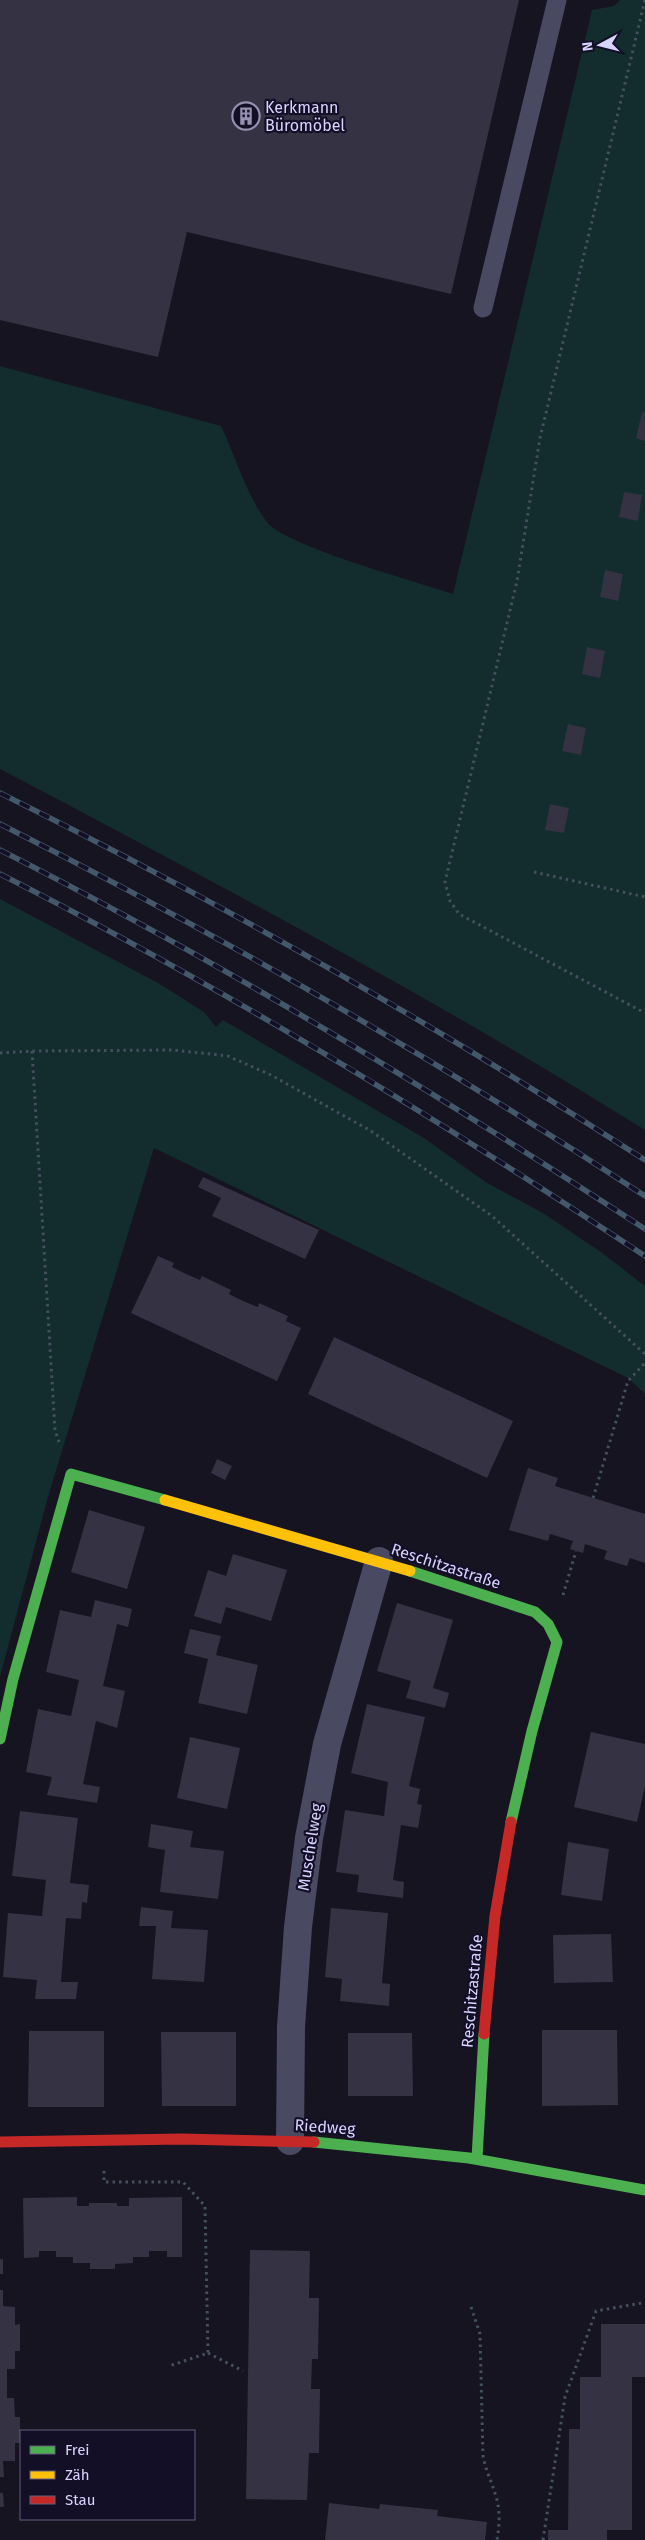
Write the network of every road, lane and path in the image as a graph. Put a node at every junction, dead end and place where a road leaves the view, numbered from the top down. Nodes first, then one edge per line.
1 (557, 0) edge
2 (645, 0) edge
3 (482, 308) dead end
4 (534, 872) dead end
5 (645, 897) edge
6 (645, 1013) edge
7 (32, 1051) junction
8 (0, 1053) edge
9 (645, 1354) edge
10 (645, 1363) edge
11 (71, 1474) junction
12 (593, 1498) dead end
13 (576, 1551) dead end
14 (379, 1561) junction
15 (548, 1624) junction
16 (0, 1739) edge
17 (104, 2138) junction
18 (290, 2141) junction
19 (0, 2142) edge
20 (476, 2158) junction
21 (645, 2190) edge
22 (642, 2303) dead end
23 (472, 2307) dead end
24 (208, 2353) junction
25 (169, 2366) dead end
26 (243, 2371) dead end
27 (497, 2540) edge
28 (543, 2540) edge

1 - 3 lane
2 - 6 path
4 - 5 path
7 - 8 path
7 - 9 path
7 - 11 path
10 - 12 path
11 - 14 street, Reschitzastraße
11 - 16 street
13 - 15 path
14 - 15 street, Reschitzastraße
14 - 18 street, Muschelweg
15 - 20 street, Reschitzastraße
17 - 18 street, Riedweg
17 - 19 street, Riedweg
17 - 24 path
18 - 20 street, Riedweg
20 - 21 street, Riedweg
22 - 28 path
23 - 27 path
24 - 25 path
24 - 26 path

